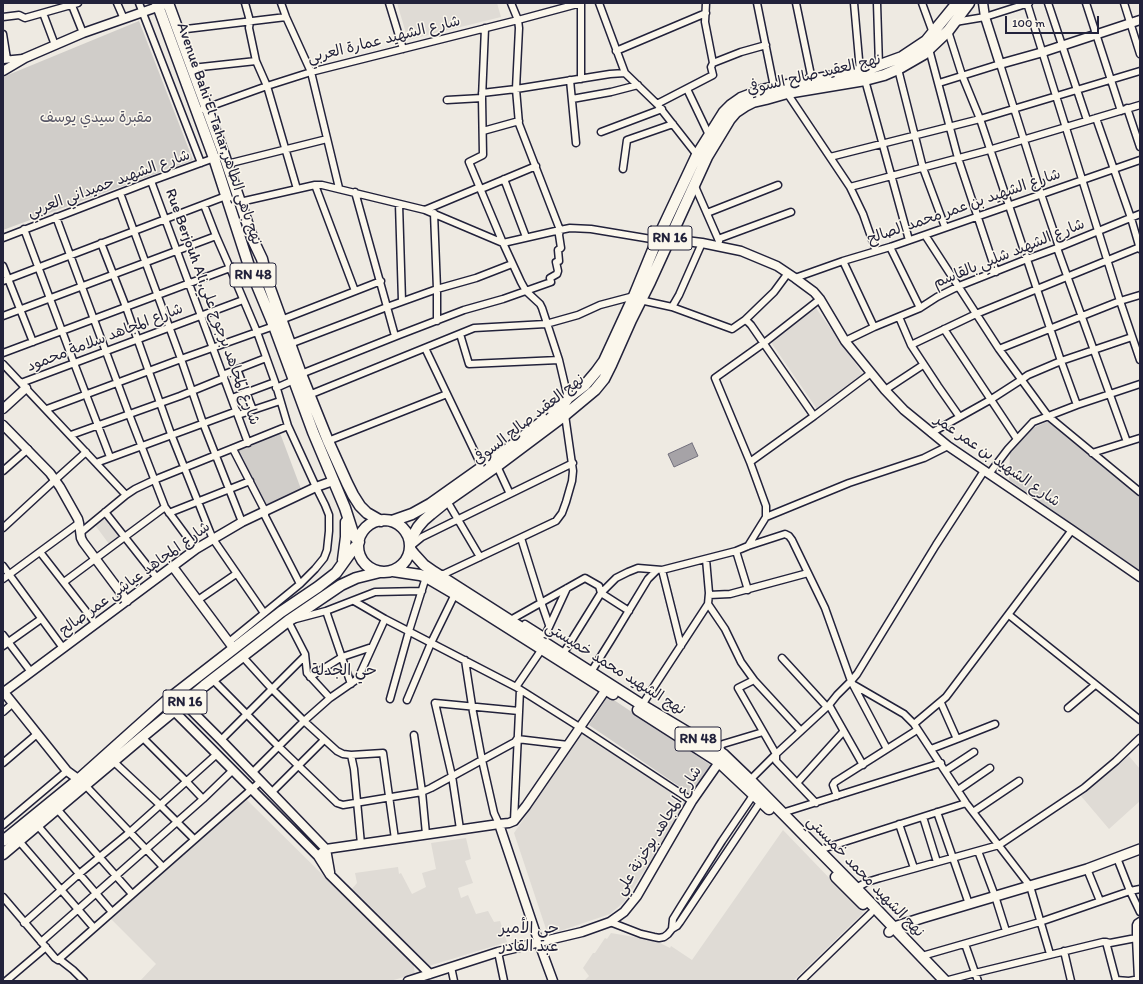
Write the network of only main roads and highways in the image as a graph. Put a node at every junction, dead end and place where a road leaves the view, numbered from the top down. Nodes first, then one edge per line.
1 (168, 3) edge
2 (957, 3) edge
3 (969, 3) edge
4 (157, 5) edge
5 (862, 75) junction
6 (201, 110) junction
7 (637, 298) junction
8 (278, 323) junction
9 (297, 377) junction
10 (345, 508) junction
11 (386, 521) junction
12 (358, 543) junction
13 (410, 545) junction
14 (342, 566) junction
15 (393, 571) junction
16 (380, 572) junction
17 (543, 642) junction
18 (608, 687) junction
19 (722, 759) junction
20 (82, 782) junction
21 (3, 841) edge
22 (1140, 849) edge
23 (3, 854) edge
24 (892, 929) junction
25 (938, 981) edge
26 (945, 981) edge

1 - 6 main road, Avenue Bahi El Tahar,نهج باهي الطاهر / RN 48
2 - 5 main road, نهج العقيد صالح السوفي / RN 16
3 - 5 main road, نهج العقيد صالح السوفي / RN 16
4 - 6 main road, Avenue Bahi El Tahar,نهج باهي الطاهر / RN 48
5 - 7 main road, نهج العقيد صالح السوفي / RN 16
5 - 7 main road, نهج العقيد صالح السوفي / RN 16
6 - 8 main road, Avenue Bahi El Tahar,نهج باهي الطاهر / RN 48
6 - 8 main road, Avenue Bahi El Tahar,نهج باهي الطاهر / RN 48
7 - 11 main road, نهج العقيد صالح السوفي / RN 16
7 - 13 main road, نهج العقيد صالح السوفي / RN 16
8 - 9 main road, Avenue Bahi El Tahar,نهج باهي الطاهر / RN 48
8 - 9 main road, Avenue Bahi El Tahar,نهج باهي الطاهر / RN 48
9 - 10 main road, Avenue Bahi El Tahar,نهج باهي الطاهر / RN 48
9 - 11 main road, Avenue Bahi El Tahar,نهج باهي الطاهر / RN 48
10 - 12 main road, Avenue Bahi El Tahar,نهج باهي الطاهر / RN 48
10 - 14 main road
11 - 12 main road
11 - 13 main road
12 - 14 main road, RN 16
12 - 16 main road
13 - 15 main road
13 - 17 main road, نهج الشهيد محمد خميستي / RN 48
14 - 20 main road, RN 16
15 - 16 main road
15 - 17 main road, نهج الشهيد محمد خميستي / RN 48
16 - 20 main road, RN 16
17 - 18 main road, نهج الشهيد محمد خميستي / RN 48
17 - 18 main road, نهج الشهيد محمد خميستي / RN 48
18 - 19 main road, نهج الشهيد محمد خميستي / RN 48
18 - 19 main road, نهج الشهيد محمد خميستي / RN 48
19 - 24 main road, نهج الشهيد محمد خميستي / RN 48
19 - 24 main road, نهج الشهيد محمد خميستي / RN 48
20 - 21 main road, RN 16
20 - 23 main road, RN 16
22 - 24 main road
24 - 25 main road, نهج الشهيد محمد خميستي / RN 48
24 - 26 main road, نهج الشهيد محمد خميستي / RN 48

